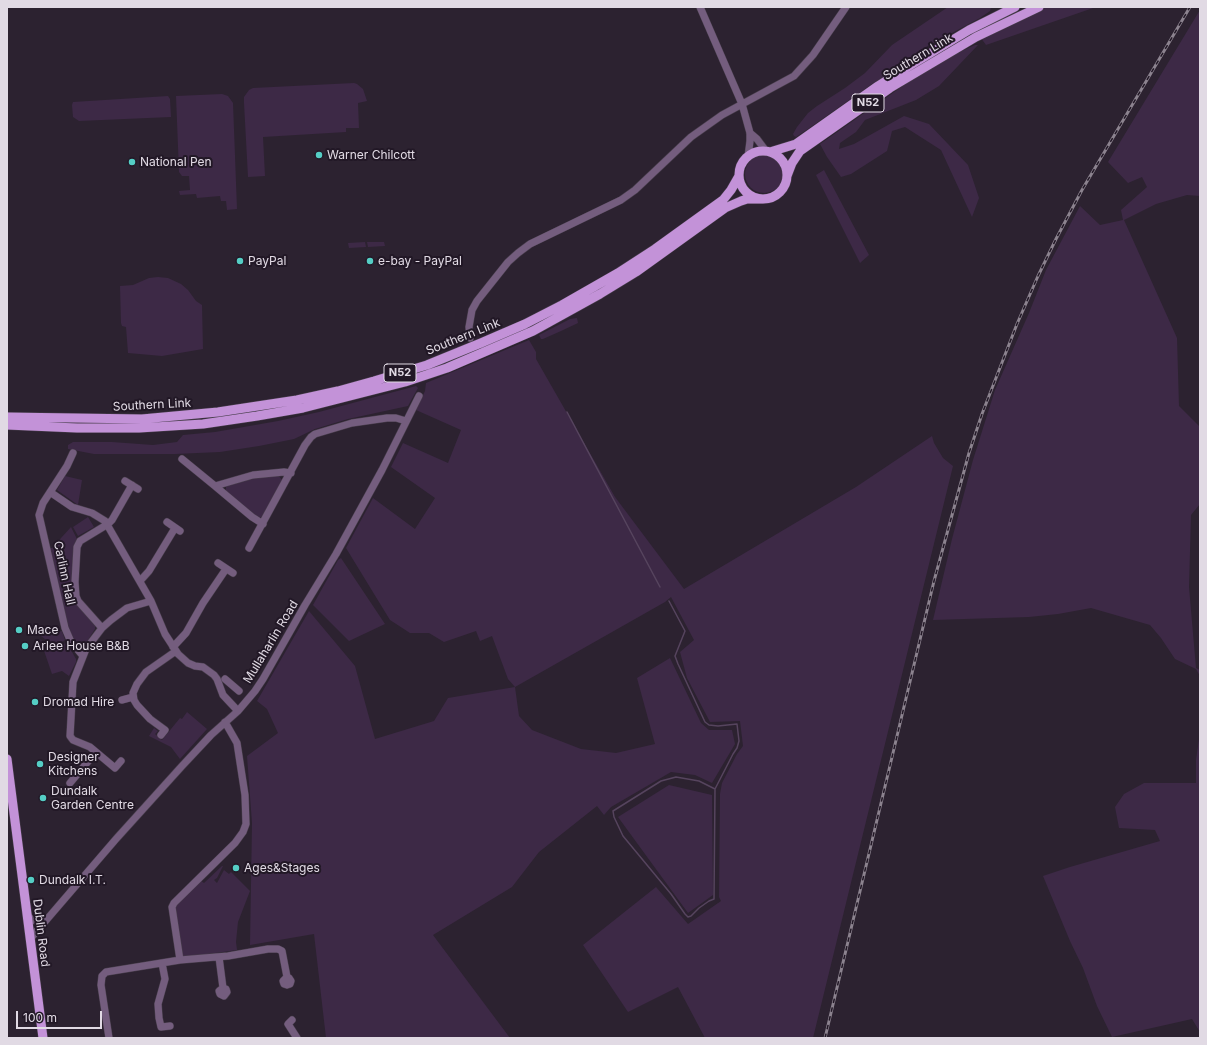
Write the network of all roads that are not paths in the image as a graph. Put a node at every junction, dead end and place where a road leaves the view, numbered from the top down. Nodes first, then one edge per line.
1 (700, 7) edge
2 (846, 7) edge
3 (1015, 7) edge
4 (1039, 7) edge
5 (742, 104) junction
6 (750, 133) junction
7 (768, 152) junction
8 (748, 157) junction
9 (739, 176) junction
10 (787, 176) junction
11 (760, 199) junction
12 (470, 338) dead end
13 (419, 396) dead end
14 (7, 417) edge
15 (406, 421) junction
16 (7, 426) edge
17 (35, 427) junction
18 (7, 429) edge
19 (73, 453) dead end
20 (182, 459) dead end
21 (290, 473) junction
22 (125, 481) dead end
23 (214, 486) junction
24 (50, 492) junction
25 (167, 522) dead end
26 (108, 524) junction
27 (263, 524) junction
28 (249, 548) dead end
29 (218, 563) dead end
30 (226, 569) junction
31 (234, 573) dead end
32 (140, 580) junction
33 (151, 601) junction
34 (102, 628) junction
35 (174, 649) junction
36 (83, 656) junction
37 (225, 679) dead end
38 (233, 686) junction
39 (239, 692) dead end
40 (224, 696) junction
41 (133, 697) junction
42 (122, 700) dead end
43 (238, 711) junction
44 (225, 722) junction
45 (161, 735) dead end
46 (96, 752) junction
47 (7, 759) edge
48 (121, 761) dead end
49 (70, 783) dead end
50 (27, 915) junction
51 (46, 920) junction
52 (30, 939) junction
53 (219, 957) junction
54 (180, 960) junction
55 (162, 963) junction
56 (287, 977) dead end
57 (223, 988) dead end
58 (292, 1020) dead end
59 (170, 1026) dead end
60 (43, 1038) edge
61 (109, 1038) edge
62 (297, 1038) edge

1 - 5 street
2 - 5 street
3 - 7 main road, Southern Link / N52
4 - 10 main road, Southern Link / N52
5 - 6 street
5 - 12 street
6 - 7 street
6 - 8 street
7 - 8 main road, N52
7 - 10 main road
8 - 9 main road, N52
9 - 11 main road
9 - 14 main road, Southern Link / N52
10 - 11 main road, N52
11 - 17 main road, Southern Link / N52
13 - 15 street, Mullaharlin Road
15 - 21 street
15 - 43 street, Mullaharlin Road
16 - 17 main road, N52
17 - 18 main road
19 - 24 street, Carlinn Hall
20 - 23 street
21 - 23 street
21 - 27 street
22 - 26 street, Carlinn Hall
23 - 27 street
24 - 26 street
24 - 36 street, Carlinn Hall
25 - 32 street
26 - 32 street
26 - 34 street, Carlinn Hall
27 - 28 street
29 - 30 street
30 - 31 street
30 - 35 street
32 - 33 street
33 - 34 street
33 - 35 street
34 - 36 street
35 - 40 street
35 - 41 street
36 - 46 street
37 - 38 street
38 - 39 street
38 - 40 street
40 - 43 street
41 - 42 street
41 - 45 street
43 - 44 street, Mullaharlin Road
44 - 51 street, Mullaharlin Road
44 - 54 street
46 - 48 street
46 - 49 street
47 - 50 main road, Dublin Road
50 - 51 street
50 - 52 main road, Dublin Road
51 - 52 street, Mullaharlin Road
52 - 60 main road, Dublin Road
53 - 54 street
53 - 56 street
53 - 57 street
54 - 55 street
55 - 59 street
55 - 61 street
58 - 62 street

